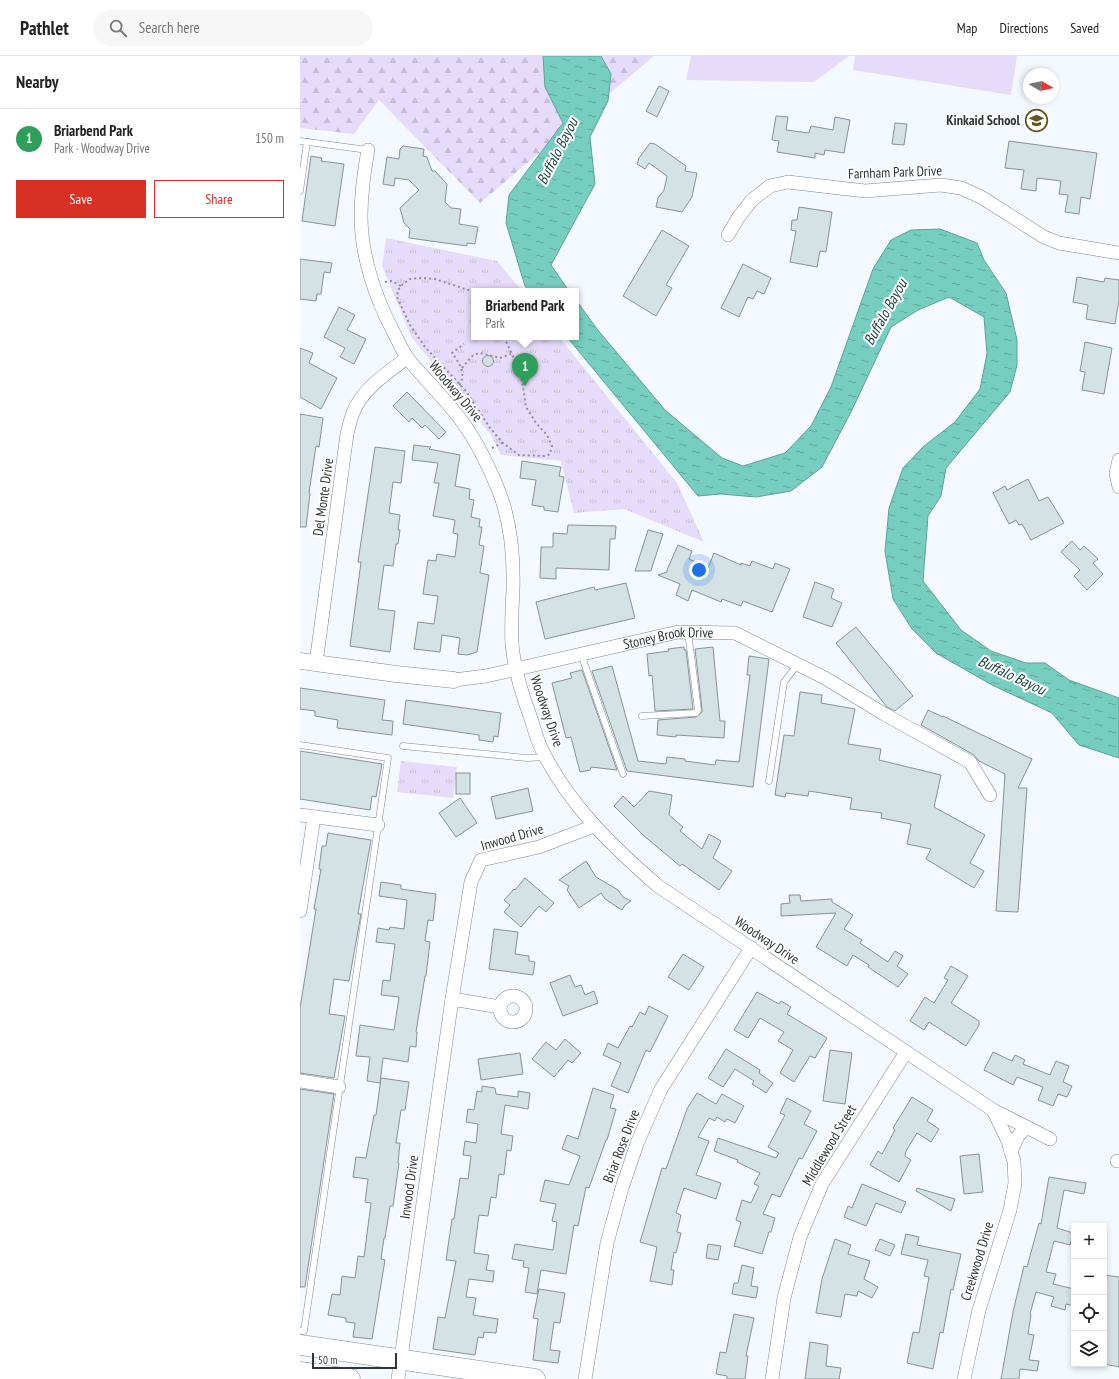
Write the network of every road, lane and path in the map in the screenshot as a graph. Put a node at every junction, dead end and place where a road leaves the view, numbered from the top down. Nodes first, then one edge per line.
1 (303, 141) edge
2 (368, 150) joint
3 (300, 191) edge
4 (728, 235) dead end
5 (1119, 253) edge
6 (382, 283) dead end
7 (401, 286) junction
8 (471, 291) edge
9 (505, 340) edge
10 (464, 344) dead end
11 (511, 354) junction
12 (407, 358) junction
13 (462, 368) junction
14 (460, 385) junction
15 (445, 401) junction
16 (1119, 460) edge
17 (1119, 487) edge
18 (688, 632) junction
19 (581, 654) junction
20 (300, 661) edge
21 (316, 663) junction
22 (798, 664) junction
23 (516, 670) junction
24 (454, 680) joint
25 (642, 716) dead end
26 (300, 745) edge
27 (403, 746) dead end
28 (546, 757) junction
29 (623, 774) dead end
30 (769, 781) dead end
31 (990, 795) dead end
32 (300, 815) edge
33 (314, 817) junction
34 (378, 825) junction
35 (594, 826) junction
36 (302, 889) edge
37 (300, 911) edge
38 (751, 948) junction
39 (452, 999) junction
40 (500, 1007) dead end
41 (906, 1052) junction
42 (300, 1082) edge
43 (340, 1087) junction
44 (993, 1110) junction
45 (1027, 1127) junction
46 (1050, 1139) dead end
47 (1012, 1152) junction
48 (300, 1331) edge
49 (300, 1345) edge
50 (401, 1359) junction
51 (300, 1372) edge
52 (464, 1374) edge
53 (350, 1379) edge
54 (398, 1379) edge
55 (535, 1379) edge
56 (586, 1379) edge
57 (772, 1379) edge
58 (964, 1379) edge

1 - 2 lane
1 - 3 lane
2 - 12 street, Woodway Drive
4 - 5 street, Farnham Park Drive
6 - 7 path
7 - 8 path
7 - 14 path
9 - 11 path
10 - 13 path
11 - 13 path
11 - 14 path
12 - 15 street, Woodway Drive
12 - 21 street, Del Monte Drive
13 - 14 path
14 - 15 path
15 - 23 street, Woodway Drive
16 - 17 street
18 - 19 street, Stoney Brook Drive
18 - 22 street, Stoney Brook Drive
18 - 25 lane
19 - 23 street, Stoney Brook Drive
19 - 29 lane
20 - 21 street, Stoney Brook Drive
21 - 24 street, Stoney Brook Drive
22 - 30 lane
22 - 31 street, Stoney Brook Drive
23 - 24 street, Stoney Brook Drive
23 - 28 street, Woodway Drive
26 - 34 lane
27 - 28 lane
28 - 35 street, Woodway Drive
32 - 33 street
33 - 34 street
33 - 36 street
34 - 43 lane
35 - 38 street, Woodway Drive
35 - 39 street, Inwood Drive
36 - 37 street
38 - 41 street, Woodway Drive
38 - 56 street, Briar Rose Drive
39 - 40 street
39 - 50 street, Inwood Drive
41 - 44 street, Woodway Drive
41 - 57 street, Middlewood Street
42 - 43 street
43 - 48 lane
44 - 45 street, Woodway Drive
44 - 47 street, Creekwood Drive
45 - 46 street, Woodway Drive
45 - 47 street
47 - 58 street, Creekwood Drive
49 - 50 main road
50 - 52 main road
50 - 54 street, Inwood Drive
51 - 53 main road
52 - 55 main road

